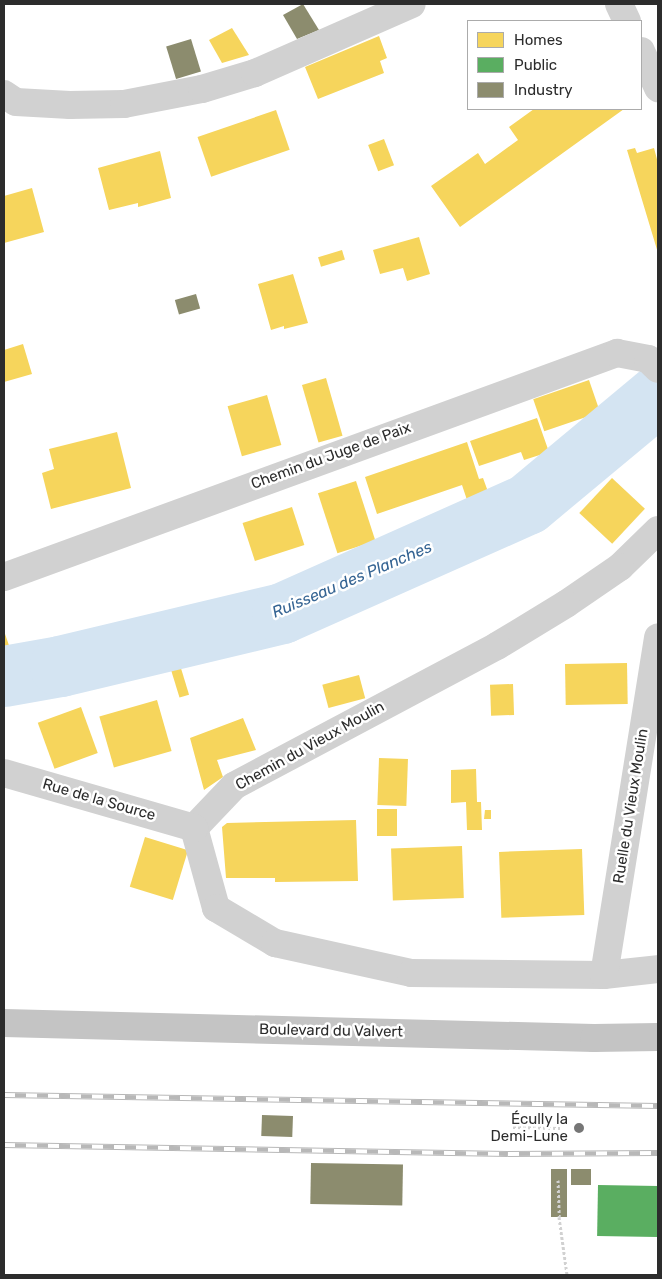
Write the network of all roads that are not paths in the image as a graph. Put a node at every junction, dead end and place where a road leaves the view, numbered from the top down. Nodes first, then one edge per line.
1 (412, 4) edge
2 (619, 4) edge
3 (627, 20) edge
4 (642, 52) edge
5 (658, 88) edge
6 (4, 94) edge
7 (653, 364) edge
8 (658, 530) edge
9 (4, 577) edge
10 (658, 637) edge
11 (4, 773) edge
12 (194, 828) junction
13 (658, 969) edge
14 (604, 975) junction
15 (4, 1024) edge
16 (658, 1037) edge

1 - 6 street
2 - 3 street
4 - 5 street
7 - 9 street, Chemin du Juge de Paix
8 - 12 street, Chemin du Vieux Moulin
10 - 14 street, Ruelle du Vieux Moulin
11 - 12 street, Rue de la Source
12 - 14 street
13 - 14 street
15 - 16 main road, Boulevard du Valvert

